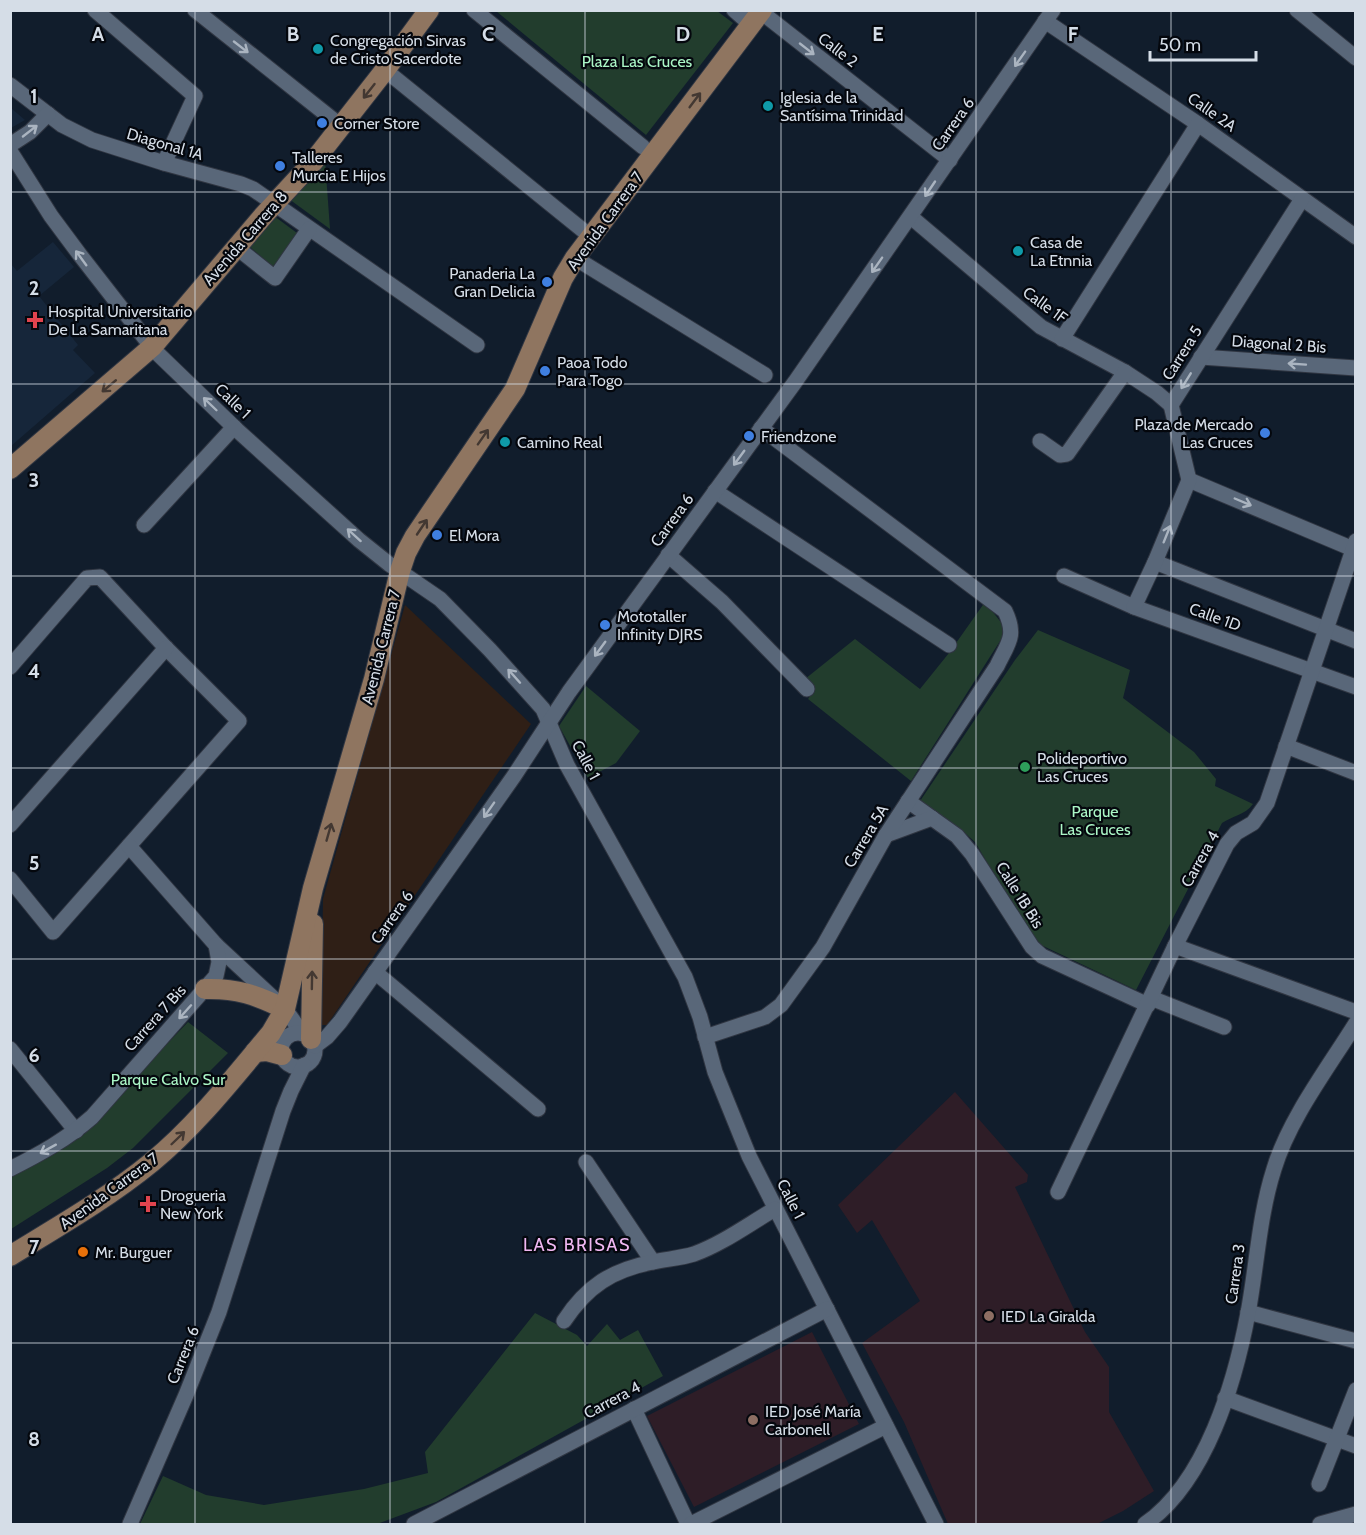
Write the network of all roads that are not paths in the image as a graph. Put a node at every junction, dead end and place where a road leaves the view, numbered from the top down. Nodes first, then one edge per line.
1 (94, 10) edge
2 (195, 10) edge
3 (429, 10) edge
4 (474, 10) edge
5 (734, 10) edge
6 (1297, 10) edge
7 (758, 16) edge
8 (1049, 16) edge
9 (1356, 58) edge
10 (385, 70) junction
11 (10, 85) edge
12 (48, 114) junction
13 (1198, 124) junction
14 (341, 126) junction
15 (10, 145) edge
16 (651, 147) junction
17 (10, 151) edge
18 (950, 160) junction
19 (164, 163) junction
20 (1302, 200) junction
21 (274, 204) junction
22 (911, 217) junction
23 (309, 229) junction
24 (590, 236) junction
25 (1356, 237) edge
26 (236, 247) junction
27 (575, 258) junction
28 (1062, 339) junction
29 (477, 345) dead end
30 (152, 347) junction
31 (1201, 357) junction
32 (1356, 368) edge
33 (1125, 372) junction
34 (765, 375) dead end
35 (1171, 405) junction
36 (234, 427) junction
37 (761, 428) junction
38 (1040, 441) dead end
39 (10, 469) edge
40 (1189, 480) junction
41 (715, 491) junction
42 (144, 525) dead end
43 (1354, 545) edge
44 (668, 555) junction
45 (1155, 562) junction
46 (400, 571) junction
47 (1064, 576) dead end
48 (1134, 607) junction
49 (1326, 629) junction
50 (1356, 641) edge
51 (949, 645) dead end
52 (166, 648) junction
53 (10, 667) edge
54 (1312, 670) junction
55 (1356, 687) edge
56 (807, 689) dead end
57 (549, 723) junction
58 (1286, 746) junction
59 (1356, 773) edge
60 (908, 801) junction
61 (932, 818) junction
62 (10, 825) edge
63 (886, 835) junction
64 (129, 846) junction
65 (10, 879) edge
66 (313, 888) junction
67 (216, 945) junction
68 (1175, 946) junction
69 (375, 972) junction
70 (205, 990) junction
71 (1149, 1001) junction
72 (285, 1009) junction
73 (1356, 1012) edge
74 (1356, 1023) edge
75 (1224, 1027) dead end
76 (705, 1037) junction
77 (309, 1039) junction
78 (10, 1048) edge
79 (255, 1052) junction
80 (286, 1059) junction
81 (304, 1065) junction
82 (291, 1091) junction
83 (538, 1109) dead end
84 (76, 1131) junction
85 (586, 1162) dead end
86 (10, 1169) edge
87 (1058, 1192) dead end
88 (775, 1209) junction
89 (10, 1256) edge
90 (653, 1262) junction
91 (827, 1309) junction
92 (1248, 1312) junction
93 (564, 1321) dead end
94 (1356, 1341) edge
95 (1356, 1390) edge
96 (1225, 1398) junction
97 (633, 1409) junction
98 (886, 1426) junction
99 (1336, 1439) junction
100 (1356, 1446) edge
101 (1319, 1484) dead end
102 (1356, 1514) edge
103 (1328, 1523) edge
104 (130, 1524) edge
105 (414, 1524) edge
106 (689, 1524) edge
107 (936, 1524) edge
108 (1145, 1524) edge

1 - 19 street
2 -> 14 street
3 - 10 main road, Avenida Carrera 8
4 - 16 street
5 - 7 street, Calle 2
6 - 9 street
16 -> 7 main road, Avenida Carrera 7
7 -> 18 street, Calle 2
8 - 13 street, Calle 2A
8 -> 18 street, Carrera 6
10 -> 14 main road, Avenida Carrera 8
10 - 24 street
11 - 12 street
15 -> 12 street
12 - 19 street, Diagonal 1A
13 - 20 street, Calle 2A
13 - 28 street
14 - 21 main road, Avenida Carrera 8
16 - 24 main road, Avenida Carrera 7
30 -> 17 street, Calle 1
18 -> 22 street, Carrera 6
19 - 21 street, Diagonal 1A
20 - 25 street, Calle 2A
20 - 31 street, Carrera 5
21 - 23 street, Diagonal 1A
21 - 26 main road, Avenida Carrera 8
22 - 28 street, Calle 1F
22 -> 37 street, Carrera 6
23 - 26 street
23 - 29 street, Diagonal 1A
24 - 27 main road, Avenida Carrera 7
26 - 30 main road, Avenida Carrera 8
27 - 34 street
46 -> 27 main road, Avenida Carrera 7
28 - 33 street, Calle 1F
36 -> 30 street, Calle 1
30 -> 39 main road, Avenida Carrera 8
32 -> 31 street, Diagonal 2 Bis
31 -> 35 street, Carrera 5
33 - 35 street, Calle 1F
33 - 38 street
35 - 40 street, Carrera 5
36 - 42 street
46 -> 36 street, Calle 1
37 -> 41 street, Carrera 6
37 - 60 street, Carrera 5A
40 -> 43 street
45 -> 40 street
41 - 44 street, Carrera 6
41 - 51 street
43 - 49 street, Carrera 4
44 - 56 street
44 -> 57 street, Carrera 6
45 - 48 street
45 - 49 street
57 -> 46 street, Calle 1
66 -> 46 main road, Avenida Carrera 7
47 - 48 street, Calle 1D
48 - 54 street, Calle 1D
49 - 50 street
49 - 54 street, Carrera 4
52 - 53 street
52 - 62 street
52 - 64 street
54 - 55 street, Calle 1D
54 - 58 street, Carrera 4
57 -> 69 street, Carrera 6
57 - 76 street, Calle 1
58 - 59 street
58 - 68 street, Carrera 4
60 - 61 street, Calle 1B Bis
60 - 63 street, Carrera 5A
61 - 63 street
61 - 71 street, Calle 1B Bis
63 - 76 street, Carrera 5A
64 - 65 street
64 - 67 street
66 - 72 main road, Avenida Carrera 7
77 -> 66 main road
67 - 70 street, Carrera 7 Bis
67 - 72 street
68 - 71 street, Carrera 4
68 - 73 street
69 - 77 street, Carrera 6
69 - 83 street
70 - 72 main road
70 -> 84 street, Carrera 7 Bis
71 - 75 street, Calle 1B Bis
71 - 87 street, Carrera 4
72 - 77 street
72 - 79 main road, Avenida Carrera 7
74 - 92 street, Carrera 3
76 - 88 street, Calle 1
77 - 80 street
77 - 81 street
78 - 84 street
79 - 80 main road
89 -> 79 main road, Avenida Carrera 7
80 - 81 street
80 - 82 street, Carrera 6
81 - 82 street, Carrera 6
82 - 104 street, Carrera 6
84 -> 86 street, Carrera 7 Bis
85 - 90 street
88 - 90 street
88 - 91 street, Calle 1
90 - 93 street
91 - 97 street, Carrera 4
91 - 98 street, Calle 1
92 - 94 street
92 - 96 street, Carrera 3
95 - 99 street
96 - 99 street
96 - 108 street, Carrera 3
97 - 105 street, Carrera 4
97 - 106 street
98 - 106 street
98 - 107 street, Calle 1
99 - 100 street
99 - 101 street
102 - 103 street

